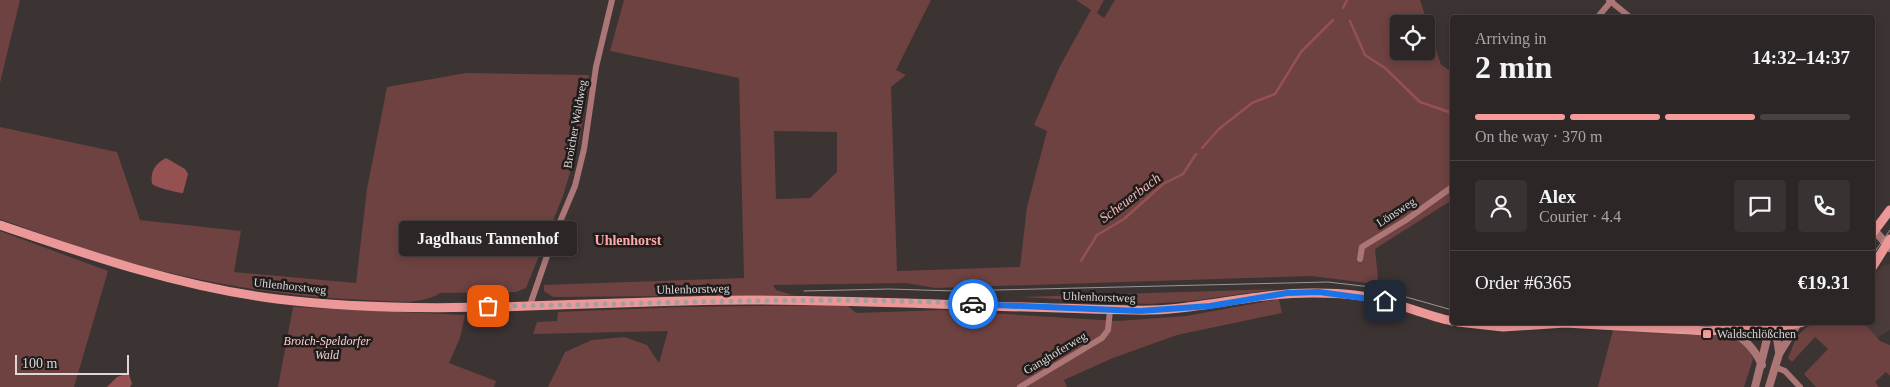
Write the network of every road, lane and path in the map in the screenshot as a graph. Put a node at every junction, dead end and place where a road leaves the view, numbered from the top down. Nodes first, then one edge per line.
1 (612, 0) edge
2 (1611, 0) edge
3 (1599, 15) edge
4 (1628, 15) edge
5 (1450, 188) edge
6 (1890, 210) edge
7 (0, 225) edge
8 (1875, 229) edge
9 (1875, 233) edge
10 (1889, 244) edge
11 (1360, 260) dead end
12 (1875, 264) edge
13 (530, 305) junction
14 (1110, 310) junction
15 (1450, 320) edge
16 (1485, 325) edge
17 (1535, 325) edge
18 (1596, 325) edge
19 (1766, 325) edge
20 (1772, 325) edge
21 (1772, 325) edge
22 (1799, 325) edge
23 (1729, 330) junction
24 (1779, 354) junction
25 (1762, 365) junction
26 (1775, 368) junction
27 (1020, 387) edge
28 (1756, 387) edge
29 (1769, 387) edge
30 (1800, 387) edge

1 - 13 street, Broicher Waldweg
2 - 3 street
2 - 4 street
5 - 11 street, Lönsweg
6 - 8 main road
7 - 13 main road, Uhlenhorstweg
9 - 10 street
10 - 12 main road
13 - 14 main road, Uhlenhorstweg
14 - 15 main road, Uhlenhorstweg
14 - 27 street, Ganghoferweg
16 - 17 main road
18 - 23 main road
19 - 23 main road
20 - 24 street
21 - 25 street
22 - 24 street
23 - 25 street
24 - 26 street
25 - 28 street
26 - 29 street
26 - 30 street

